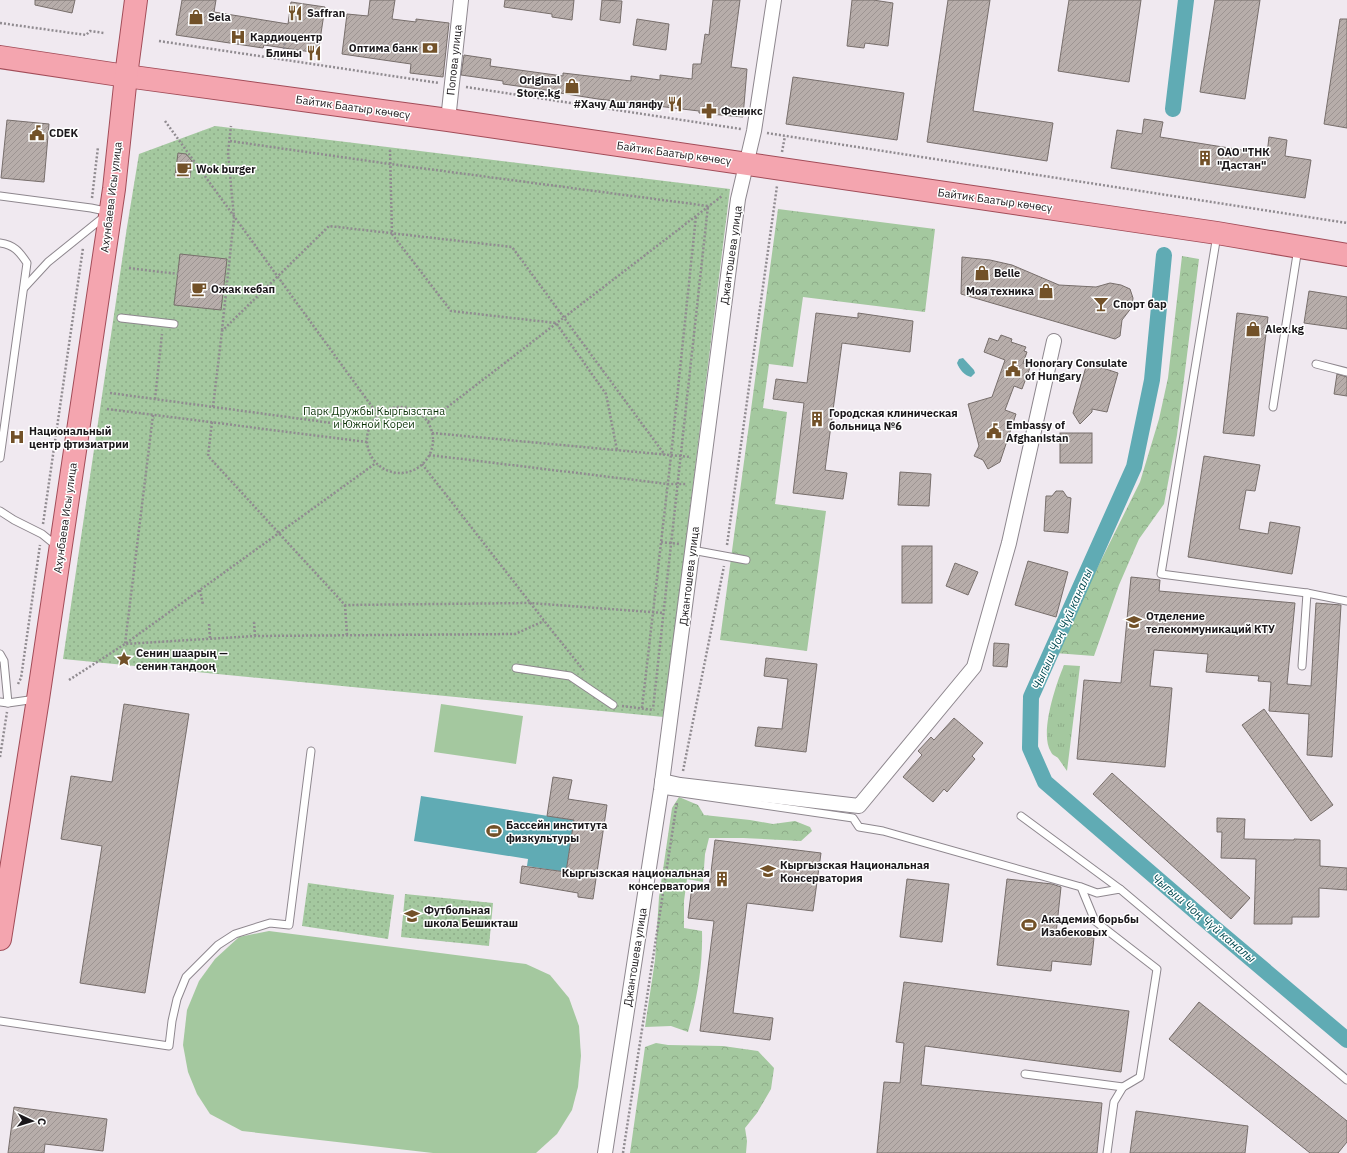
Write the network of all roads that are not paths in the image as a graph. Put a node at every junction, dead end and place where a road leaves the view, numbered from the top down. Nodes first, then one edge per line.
1 (136, 0) edge
2 (461, 0) edge
3 (774, 0) edge
4 (0, 57) edge
5 (126, 76) junction
6 (448, 120) junction
7 (746, 164) junction
8 (0, 196) edge
9 (100, 210) junction
10 (1217, 233) junction
11 (0, 243) edge
12 (1298, 248) junction
13 (1347, 255) edge
14 (23, 288) junction
15 (121, 318) dead end
16 (174, 324) dead end
17 (1054, 341) dead end
18 (1316, 364) dead end
19 (1347, 372) edge
20 (1273, 407) dead end
21 (0, 458) edge
22 (0, 511) edge
23 (693, 548) junction
24 (61, 549) junction
25 (746, 560) dead end
26 (1307, 592) junction
27 (1347, 601) edge
28 (0, 654) edge
29 (1302, 666) dead end
30 (516, 668) dead end
31 (38, 698) junction
32 (4, 703) edge
33 (613, 705) road end
34 (311, 751) dead end
35 (662, 786) junction
36 (679, 789) junction
37 (1021, 816) dead end
38 (1080, 887) junction
39 (1120, 889) junction
40 (0, 939) edge
41 (0, 1021) edge
42 (1025, 1074) dead end
43 (1347, 1080) edge
44 (1123, 1087) junction
45 (605, 1153) edge
46 (1107, 1153) edge

1 - 5 main road, Ахунбаева Исы улица
2 - 6 street, Попова улица
3 - 7 street, Джантошева улица
4 - 5 main road, Байтик Баатыр көчөсү
5 - 6 main road, Байтик Баатыр көчөсү
5 - 9 main road, Ахунбаева Исы улица
6 - 7 main road, Байтик Баатыр көчөсү
7 - 10 main road, Байтик Баатыр көчөсү
7 - 23 street, Джантошева улица
8 - 9 lane
9 - 14 lane
9 - 24 main road, Ахунбаева Исы улица
10 - 12 main road, Байтик Баатыр көчөсү
10 - 26 lane
11 - 14 lane
12 - 13 main road, Байтик Баатыр көчөсү
12 - 20 lane
14 - 21 lane
15 - 16 lane
17 - 36 street
18 - 19 lane
22 - 24 lane
23 - 25 lane
23 - 35 street, Джантошева улица
24 - 31 main road, Ахунбаева Исы улица
26 - 27 lane
26 - 29 lane
28 - 32 lane
30 - 33 lane
31 - 32 lane
31 - 40 main road, Ахунбаева Исы улица
34 - 41 lane
35 - 36 street
35 - 45 street, Джантошева улица
36 - 38 lane
37 - 39 lane
38 - 39 lane
38 - 44 lane
39 - 43 lane
42 - 44 lane
44 - 46 lane

